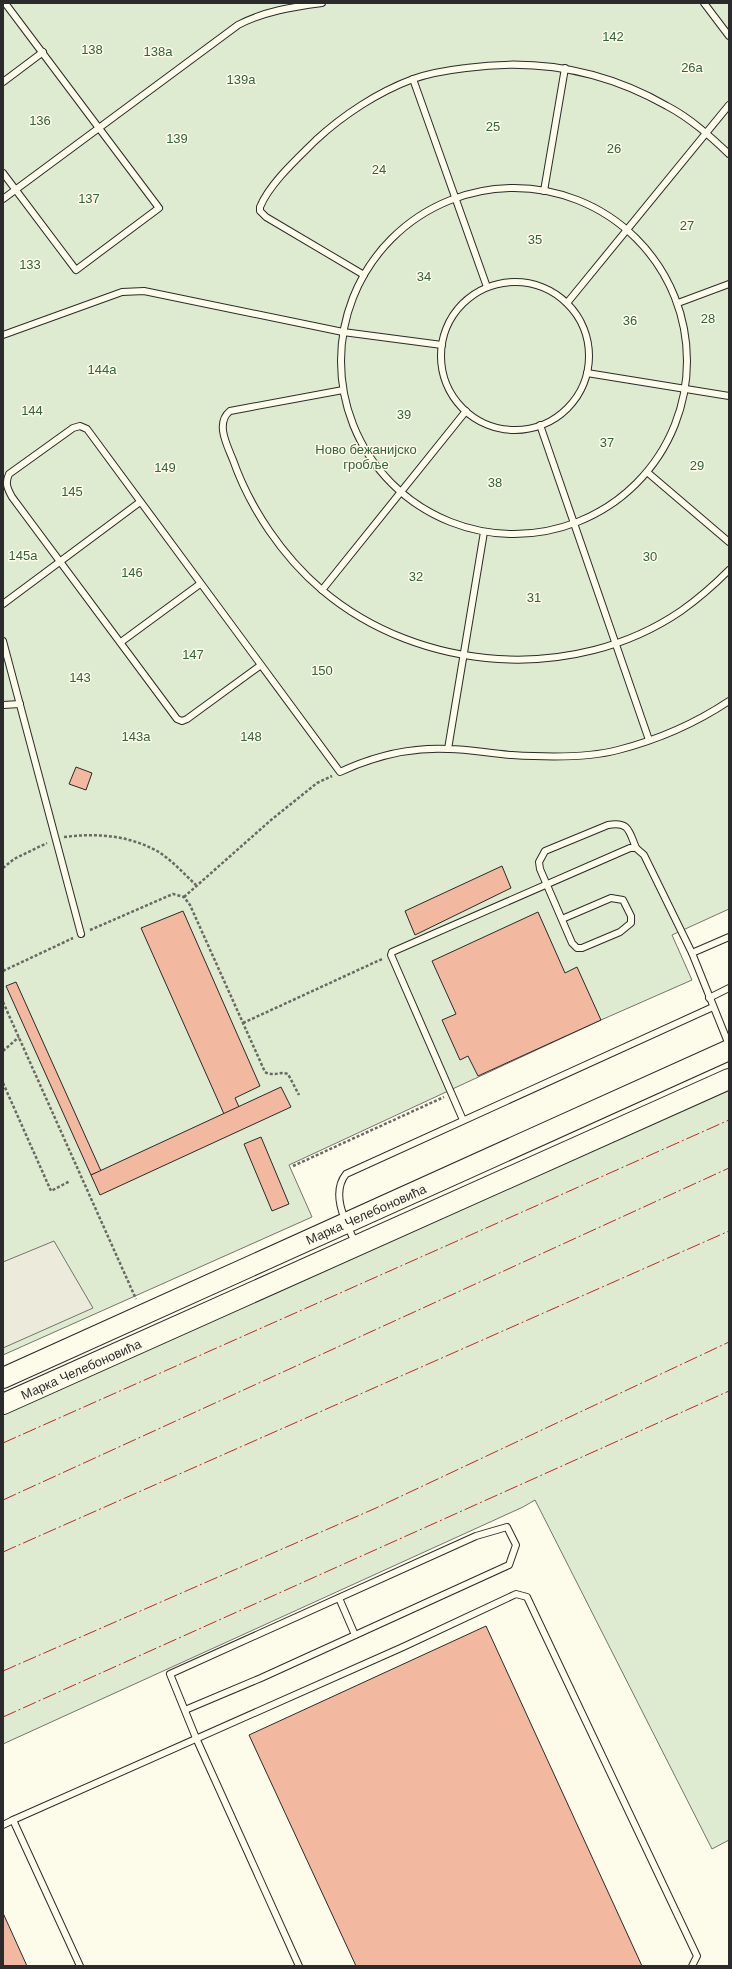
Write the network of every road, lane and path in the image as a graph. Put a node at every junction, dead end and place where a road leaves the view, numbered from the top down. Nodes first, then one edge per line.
1 (6, 3) edge
2 (322, 3) edge
3 (704, 3) edge
4 (729, 36) edge
5 (43, 52) junction
6 (565, 68) junction
7 (412, 79) junction
8 (3, 82) edge
9 (729, 105) edge
10 (99, 128) junction
11 (706, 133) junction
12 (729, 154) edge
13 (3, 173) edge
14 (16, 190) junction
15 (544, 191) junction
16 (3, 199) edge
17 (454, 199) junction
18 (627, 230) junction
19 (364, 275) junction
20 (729, 284) edge
21 (487, 287) junction
22 (567, 303) junction
23 (678, 304) junction
24 (343, 332) junction
25 (3, 334) edge
26 (442, 345) junction
27 (586, 373) junction
28 (343, 390) junction
29 (685, 390) junction
30 (729, 396) edge
31 (466, 411) junction
32 (540, 425) junction
33 (647, 472) junction
34 (401, 493) junction
35 (140, 502) junction
36 (574, 524) junction
37 (484, 532) junction
38 (729, 542) edge
39 (61, 561) junction
40 (729, 570) edge
41 (200, 584) junction
42 (322, 590) junction
43 (3, 604) edge
44 (3, 641) edge
45 (121, 642) junction
46 (616, 643) junction
47 (464, 655) junction
48 (261, 666) junction
49 (729, 701) edge
50 (20, 704) junction
51 (3, 706) edge
52 (649, 740) junction
53 (448, 749) junction
54 (340, 772) junction
55 (56, 838) junction
56 (636, 848) junction
57 (3, 868) edge
58 (546, 884) junction
59 (196, 885) junction
60 (184, 897) junction
61 (562, 919) junction
62 (81, 934) junction
63 (729, 937) edge
64 (692, 954) junction
65 (391, 955) junction
66 (3, 971) edge
67 (729, 988) edge
68 (709, 998) junction
69 (3, 1002) edge
70 (713, 1007) junction
71 (243, 1023) junction
72 (19, 1037) junction
73 (729, 1045) edge
74 (729, 1050) edge
75 (3, 1051) edge
76 (729, 1079) edge
77 (3, 1083) edge
78 (452, 1093) junction
79 (299, 1095) dead end
80 (463, 1120) junction
81 (293, 1166) dead end
82 (70, 1181) dead end
83 (346, 1222) junction
84 (357, 1246) junction
85 (136, 1300) dead end
86 (3, 1378) edge
87 (3, 1404) edge
88 (339, 1598) junction
89 (355, 1635) junction
90 (185, 1710) junction
91 (196, 1738) junction
92 (14, 1820) junction
93 (3, 1825) edge
94 (80, 1966) edge
95 (299, 1966) edge
96 (692, 1966) edge

1 - 5 lane
2 - 10 lane
3 - 4 lane
5 - 8 lane
5 - 10 lane
6 - 7 lane
6 - 11 lane
6 - 15 lane
7 - 17 lane
7 - 19 lane
9 - 11 lane
10 - 14 lane
10 - 14 lane
11 - 12 lane
11 - 18 lane
13 - 14 lane
14 - 16 lane
15 - 17 lane
15 - 18 lane
17 - 19 lane
17 - 21 lane
18 - 22 lane
18 - 23 lane
19 - 24 lane
20 - 23 lane
21 - 22 lane
21 - 26 lane
22 - 27 lane
23 - 29 lane
24 - 25 lane
24 - 26 lane
24 - 28 lane
26 - 31 lane
27 - 29 lane
27 - 32 lane
28 - 34 lane
28 - 42 lane
29 - 30 lane
29 - 33 lane
31 - 32 lane
31 - 34 lane
32 - 36 lane
33 - 36 lane
33 - 38 lane
34 - 37 lane
34 - 42 lane
35 - 39 lane
35 - 39 lane
35 - 41 lane
36 - 37 lane
36 - 46 lane
37 - 47 lane
39 - 43 lane
39 - 45 lane
40 - 46 lane
41 - 45 lane
41 - 48 lane
42 - 47 lane
44 - 50 lane
45 - 48 lane
46 - 47 lane
46 - 52 lane
47 - 53 lane
48 - 54 lane
49 - 52 lane
50 - 51 lane
50 - 55 lane
52 - 53 lane
53 - 54 lane
54 - 59 path
55 - 57 path
55 - 59 path
55 - 62 lane
56 - 58 lane
56 - 58 lane
56 - 64 lane
58 - 61 lane
58 - 65 lane
59 - 60 path
60 - 62 path
60 - 71 path
61 - 61 lane
62 - 66 path
63 - 64 lane
64 - 68 lane
65 - 71 path
65 - 78 lane
67 - 68 lane
68 - 70 lane
69 - 72 path
70 - 73 lane
70 - 80 lane
71 - 79 path
72 - 75 path
72 - 85 path
74 - 83 main road, Марка Челебоновића
76 - 84 main road, Марка Челебоновића
77 - 82 path
78 - 80 lane
78 - 81 path
80 - 83 lane
83 - 84 lane
83 - 86 main road, Марка Челебоновића
84 - 87 main road, Марка Челебоновића
88 - 89 lane
88 - 89 lane
88 - 90 lane
89 - 90 lane
90 - 91 lane
91 - 92 lane
91 - 95 lane
91 - 96 lane
92 - 93 lane
92 - 94 lane

